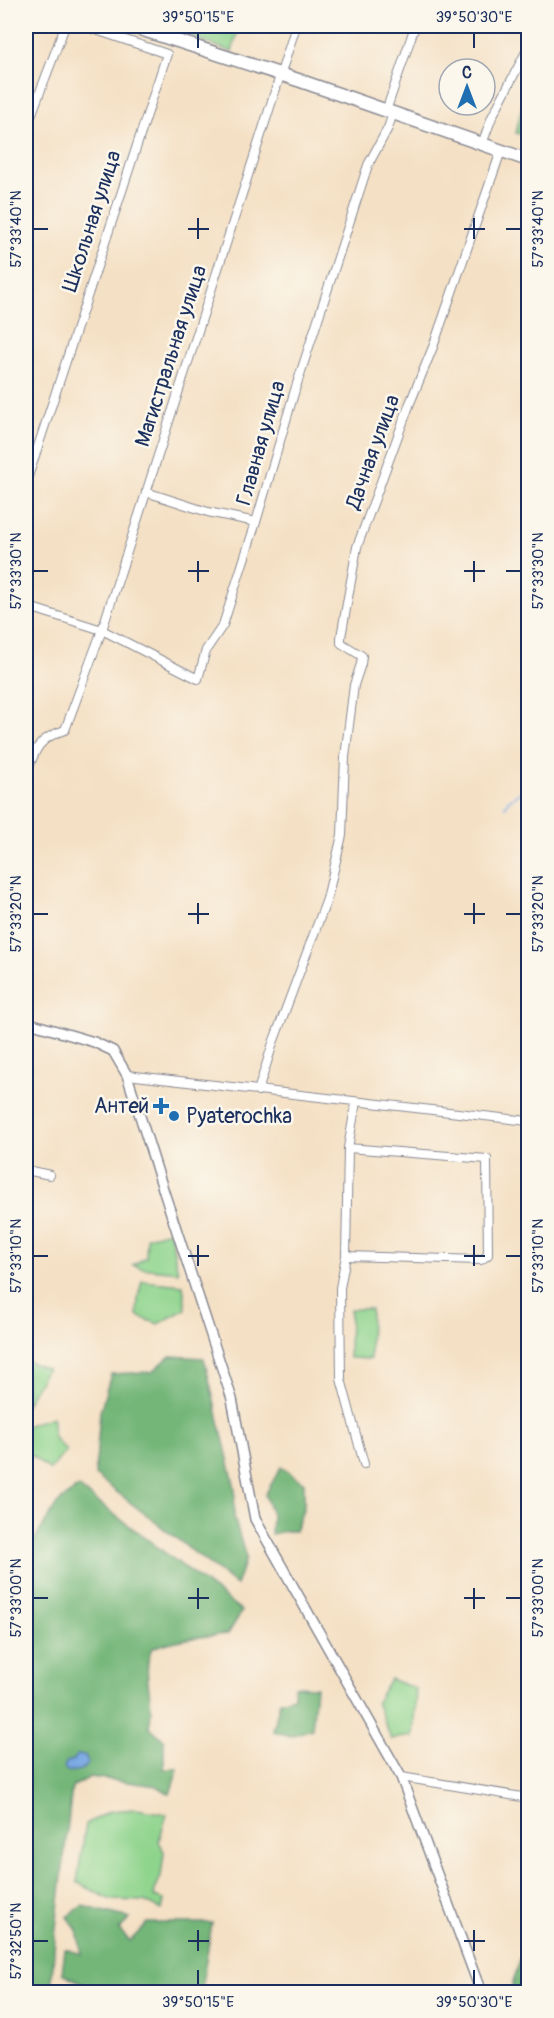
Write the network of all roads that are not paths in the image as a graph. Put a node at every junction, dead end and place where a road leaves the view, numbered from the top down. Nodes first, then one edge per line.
1 (65, 26) edge
2 (84, 26) edge
3 (131, 26) edge
4 (296, 26) edge
5 (415, 26) edge
6 (528, 48) edge
7 (280, 75) junction
8 (389, 112) junction
9 (26, 129) edge
10 (482, 144) junction
11 (501, 151) junction
12 (528, 160) edge
13 (26, 483) edge
14 (147, 492) junction
15 (256, 522) junction
16 (26, 606) edge
17 (102, 630) junction
18 (26, 775) edge
19 (26, 1022) edge
20 (127, 1075) junction
21 (258, 1091) junction
22 (356, 1102) junction
23 (528, 1121) edge
24 (348, 1148) junction
25 (26, 1170) edge
26 (50, 1175) dead end
27 (346, 1256) junction
28 (364, 1464) dead end
29 (401, 1777) junction
30 (528, 1798) edge
31 (481, 1992) edge

1 - 9 street
2 - 13 street, Школьная улица
3 - 7 highway
4 - 7 street, Магистральная улица
5 - 8 street, Главная улица
6 - 10 street
7 - 8 highway
7 - 14 street, Магистральная улица
8 - 10 highway
8 - 15 street, Главная улица
10 - 11 highway
11 - 12 highway
11 - 21 street, Дачная улица
14 - 15 street
14 - 17 street, Магистральная улица
15 - 17 street, Главная улица
16 - 17 street
17 - 18 street, Магистральная улица
19 - 20 street
20 - 21 street
20 - 29 street
21 - 22 street
22 - 23 street
22 - 24 street
24 - 27 street
24 - 27 street
25 - 26 street
27 - 28 street
29 - 30 street
29 - 31 street

